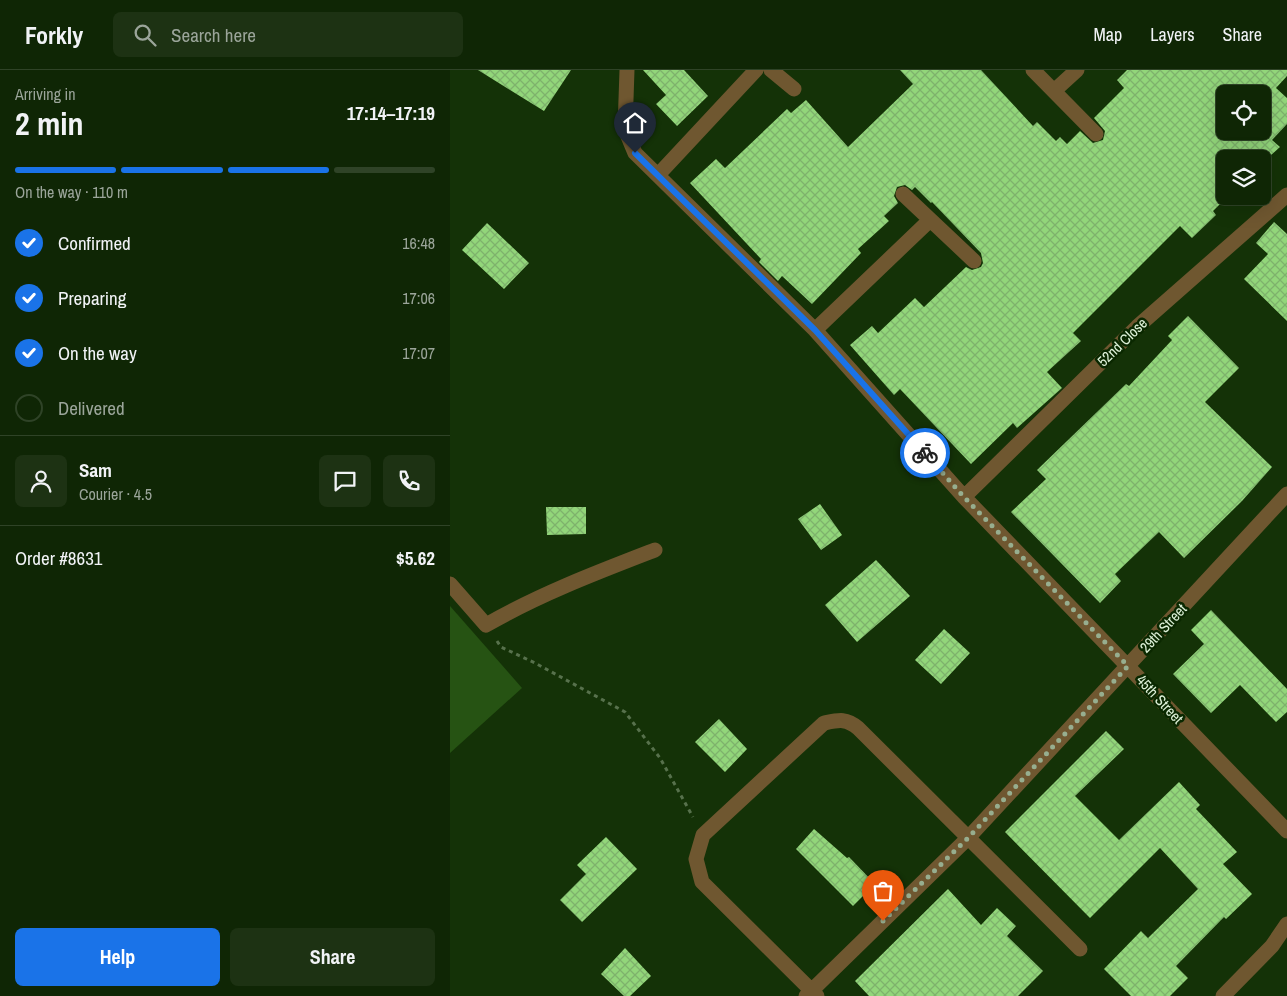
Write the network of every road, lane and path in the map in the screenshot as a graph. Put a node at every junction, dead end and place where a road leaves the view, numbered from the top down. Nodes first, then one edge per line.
1 (627, 70) edge
2 (756, 70) edge
3 (771, 70) edge
4 (1033, 70) edge
5 (1077, 70) edge
6 (794, 90) dead end
7 (1054, 91) junction
8 (1096, 134) dead end
9 (658, 174) junction
10 (903, 194) dead end
11 (1287, 195) edge
12 (930, 220) junction
13 (974, 261) dead end
14 (815, 330) junction
15 (1287, 494) edge
16 (964, 497) junction
17 (655, 550) dead end
18 (450, 584) edge
19 (486, 625) junction
20 (1128, 666) junction
21 (1287, 831) edge
22 (703, 835) junction
23 (968, 838) junction
24 (1287, 924) edge
25 (1080, 949) dead end
26 (812, 994) edge
27 (1223, 996) edge

1 - 9 street, 45th Street
2 - 9 street
3 - 6 street
4 - 7 street
5 - 7 street
7 - 8 street
9 - 14 street, 45th Street
10 - 12 street
11 - 16 street, 52nd Close
12 - 13 street
12 - 14 street
14 - 16 street, 45th Street
15 - 20 street, 29th Street
16 - 20 street, 45th Street
17 - 19 street
18 - 19 street
19 - 22 path
20 - 21 street, 45th Street
20 - 23 street, 29th Street
22 - 23 street
22 - 26 street
23 - 25 street
23 - 26 street, 29th Street
24 - 27 street

